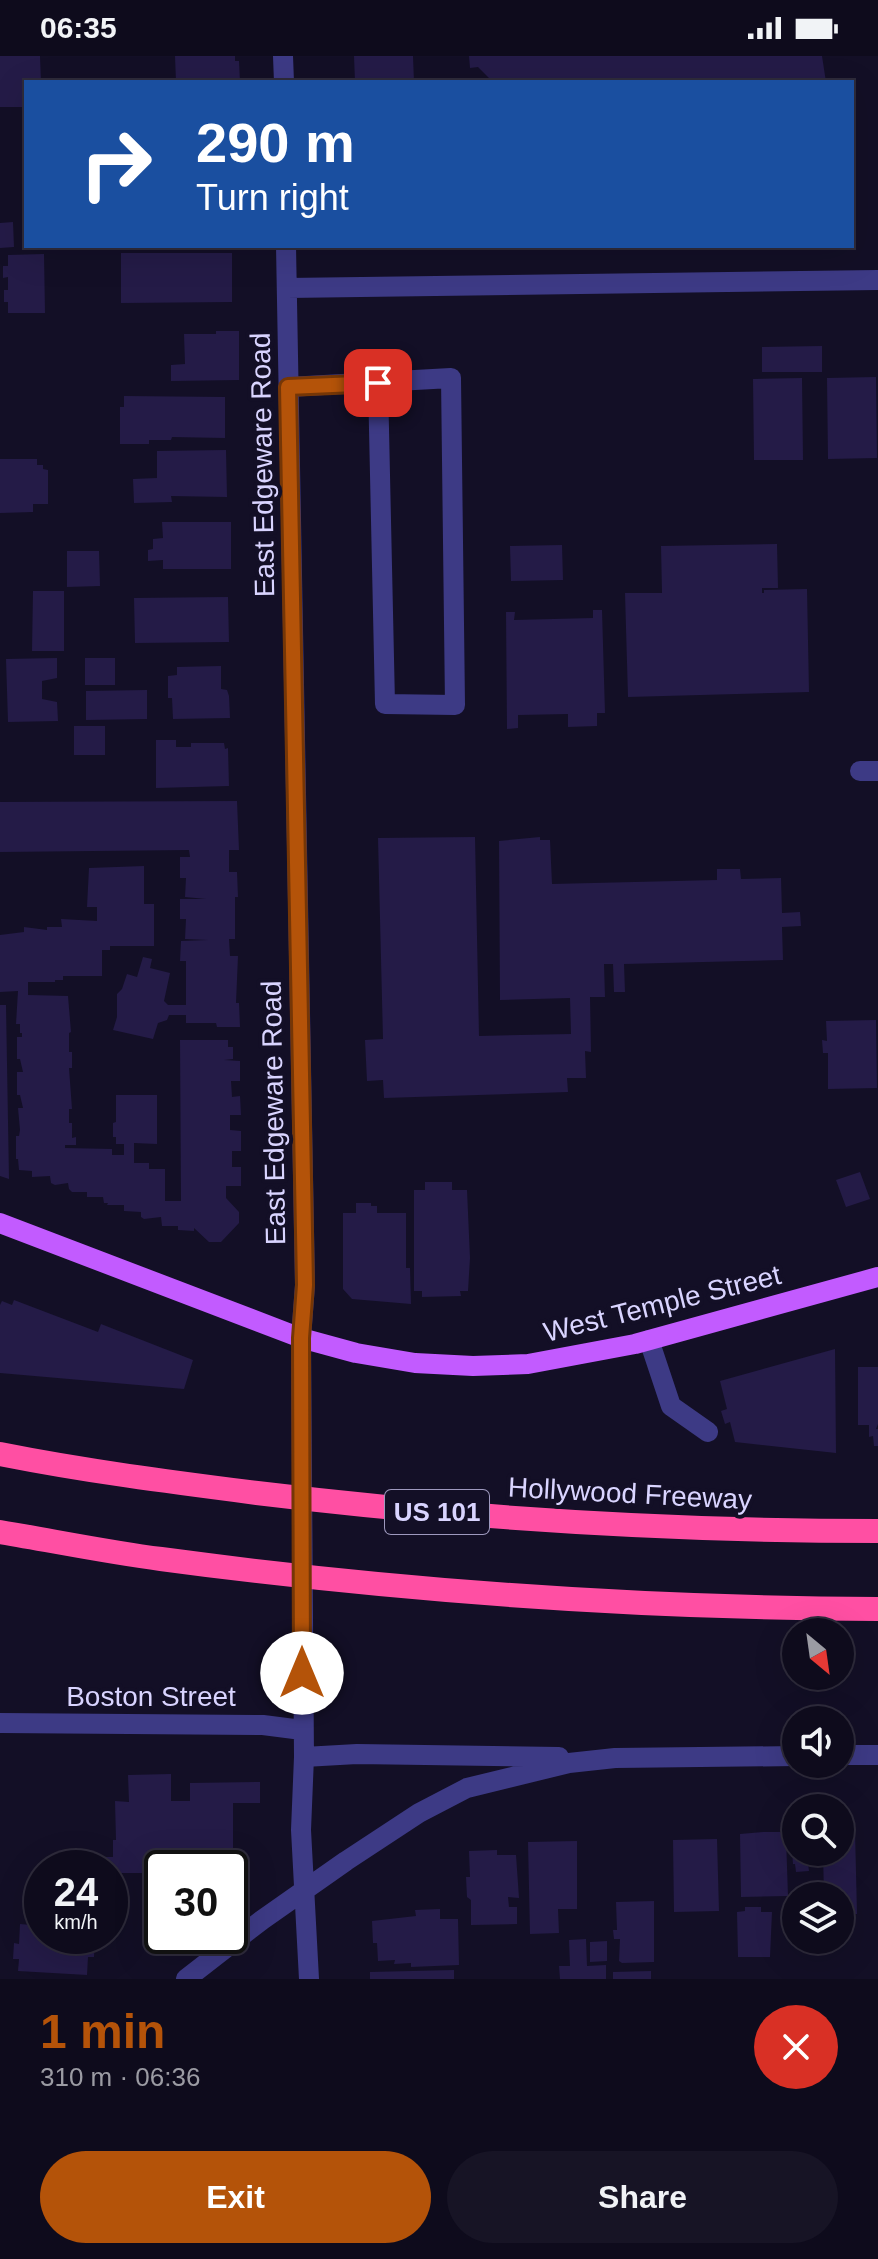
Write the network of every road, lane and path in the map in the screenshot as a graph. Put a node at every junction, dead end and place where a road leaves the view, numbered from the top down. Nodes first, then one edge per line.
1 (283, 56) edge
2 (284, 80) edge
3 (286, 248) edge
4 (878, 280) edge
5 (287, 288) junction
6 (378, 383) junction
7 (288, 387) junction
8 (0, 1223) edge
9 (878, 1277) edge
10 (301, 1338) junction
11 (649, 1340) junction
12 (708, 1432) dead end
13 (0, 1454) edge
14 (878, 1531) edge
15 (0, 1532) edge
16 (878, 1609) edge
17 (0, 1723) edge
18 (302, 1730) junction
19 (854, 1755) edge
20 (878, 1755) edge
21 (782, 1756) edge
22 (304, 1757) junction
23 (615, 1758) junction
24 (305, 1890) junction
25 (186, 1979) edge
26 (309, 1979) edge

1 - 2 street
3 - 5 street, East Edgeware Road
4 - 5 street
5 - 7 street, East Edgeware Road
6 - 6 street
6 - 7 street
7 - 10 street, East Edgeware Road
8 - 10 main road, West Temple Street
9 - 11 main road, West Temple Street
10 - 11 main road, West Temple Street
10 - 18 street, East Edgeware Road
11 - 12 street
13 - 14 highway, Hollywood Freeway / US 101
15 - 16 highway
17 - 18 street, Boston Street
18 - 22 street, East Edgeware Road
19 - 20 street
21 - 23 street
22 - 23 street
22 - 24 street, East Edgeware Road
23 - 24 street
24 - 25 street
24 - 26 street, East Edgeware Road

